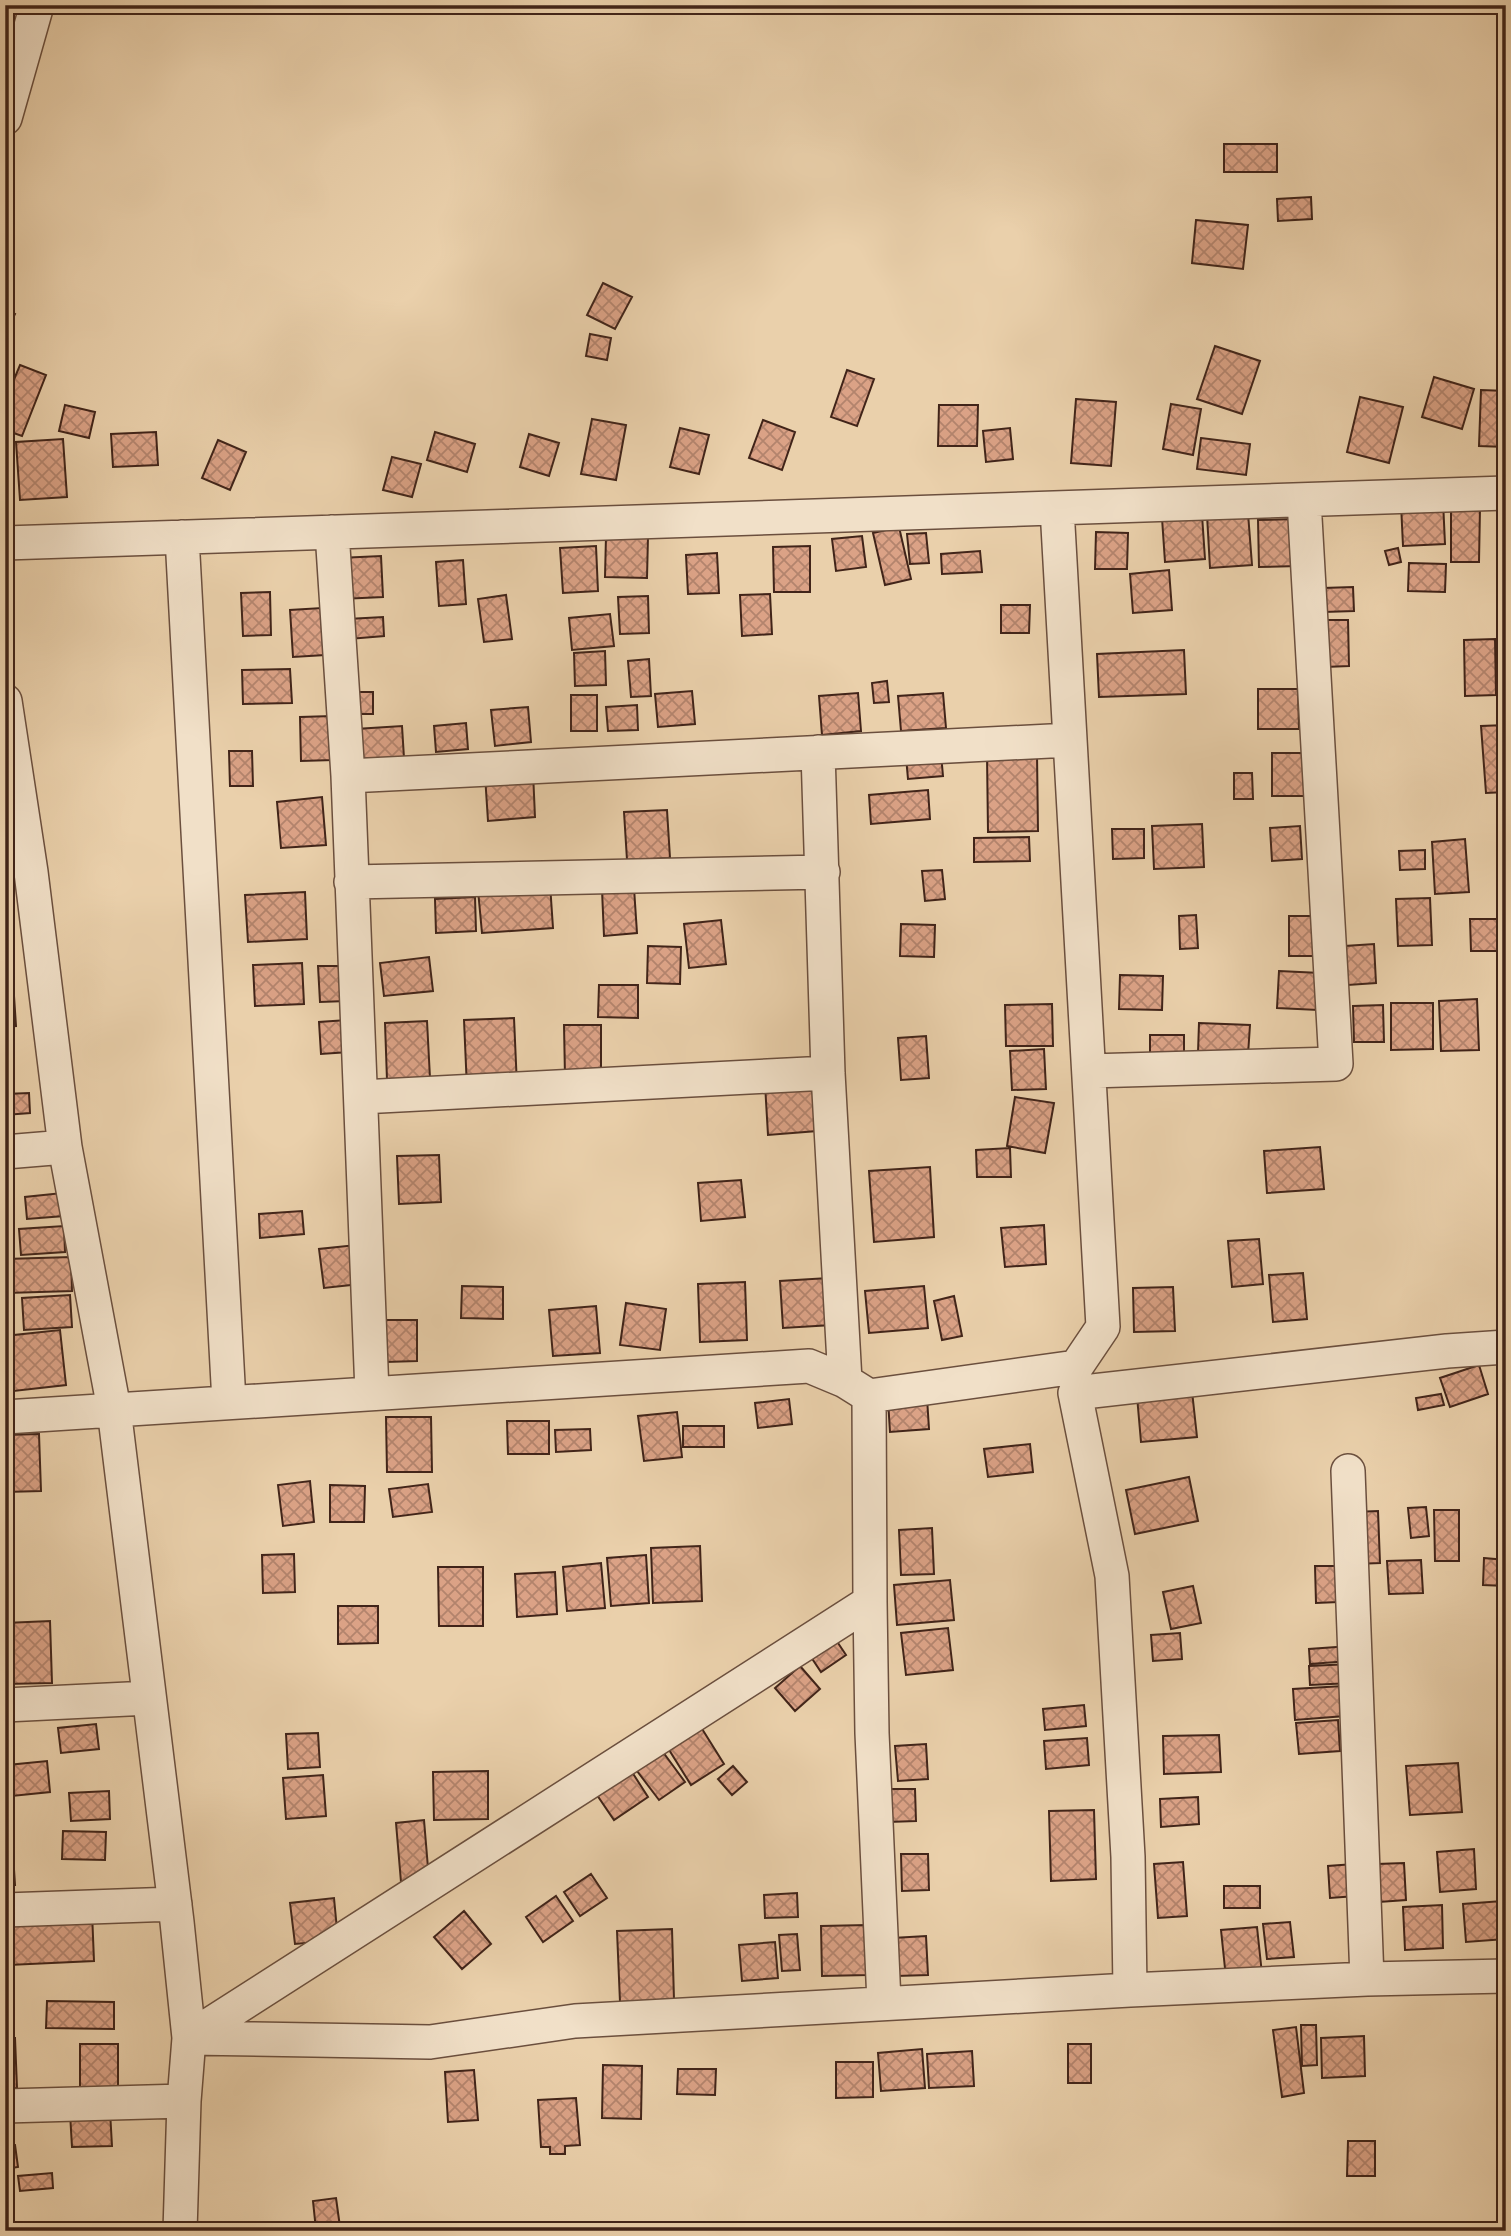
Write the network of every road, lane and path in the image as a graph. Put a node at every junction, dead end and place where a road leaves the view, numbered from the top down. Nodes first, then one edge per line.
1 (37, 5) edge
2 (5, 118) edge
3 (1506, 493) edge
4 (1304, 500) junction
5 (1057, 508) junction
6 (332, 532) junction
7 (182, 537) junction
8 (5, 543) edge
9 (5, 701) edge
10 (1070, 740) junction
11 (818, 752) junction
12 (348, 776) junction
13 (823, 872) junction
14 (18, 873) edge
15 (351, 882) junction
16 (1088, 1071) junction
17 (828, 1073) junction
18 (361, 1097) junction
19 (65, 1147) junction
20 (5, 1152) edge
21 (1506, 1348) edge
22 (1075, 1380) junction
23 (857, 1389) junction
24 (372, 1393) junction
25 (229, 1402) junction
26 (114, 1409) junction
27 (5, 1417) edge
28 (1348, 1471) dead end
29 (870, 1602) junction
30 (149, 1698) junction
31 (5, 1705) edge
32 (174, 1904) junction
33 (5, 1910) edge
34 (1506, 1976) edge
35 (1367, 1979) junction
36 (1130, 1990) junction
37 (884, 2002) junction
38 (189, 2038) junction
39 (184, 2101) junction
40 (5, 2106) edge
41 (180, 2231) edge

1 - 2 street
3 - 4 street
4 - 5 street
4 - 16 street
5 - 6 street
5 - 10 street
6 - 7 street
6 - 12 street
7 - 8 street
7 - 25 street
9 - 14 street
10 - 11 street
10 - 16 street
11 - 12 street
11 - 13 street
12 - 15 street
13 - 15 street
13 - 17 street
14 - 19 street
15 - 18 street
16 - 22 street
17 - 18 street
17 - 23 street
18 - 24 street
19 - 20 street
19 - 26 street
21 - 22 street
22 - 23 street
22 - 36 street
23 - 24 street
23 - 29 street
24 - 25 street
25 - 26 street
26 - 27 street
26 - 30 street
28 - 35 street
29 - 37 street
29 - 38 street
30 - 31 street
30 - 32 street
32 - 33 street
32 - 38 street
34 - 35 street
35 - 36 street
36 - 37 street
37 - 38 street
38 - 39 street
39 - 40 street
39 - 41 street

